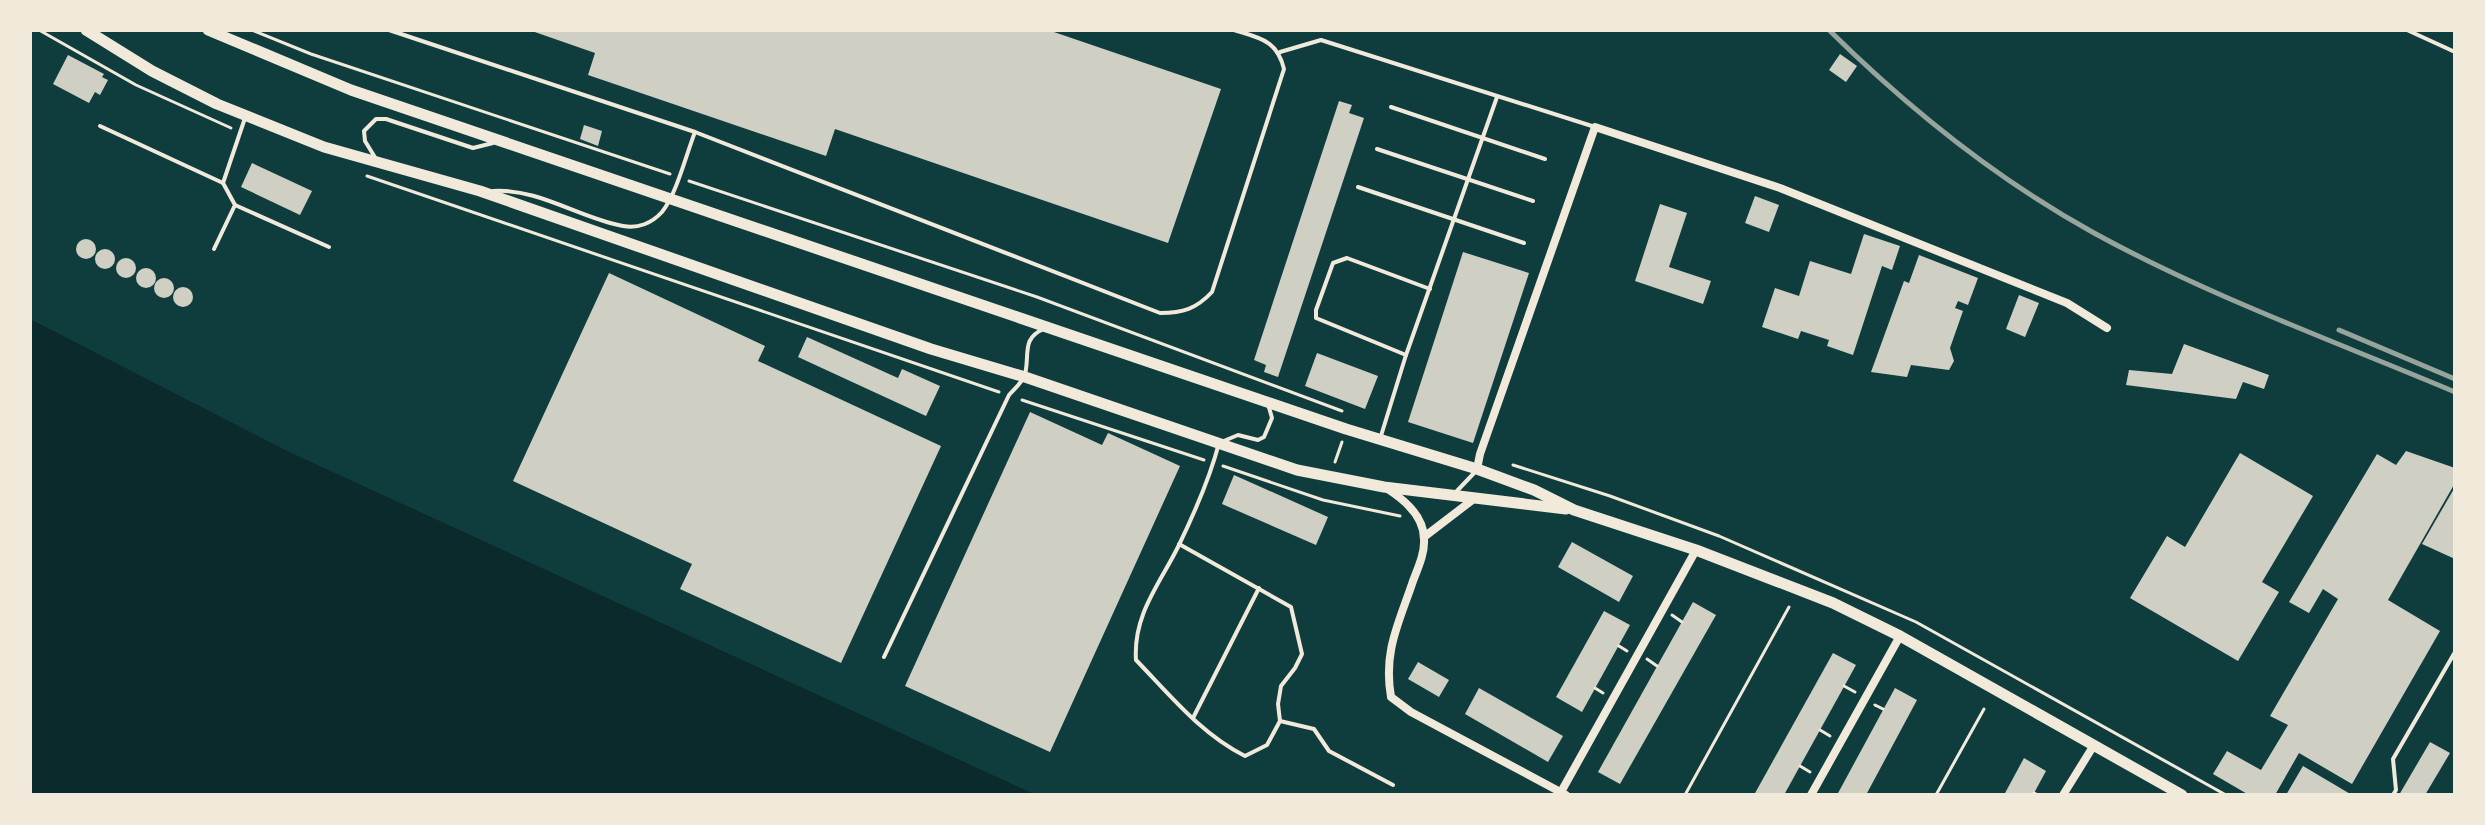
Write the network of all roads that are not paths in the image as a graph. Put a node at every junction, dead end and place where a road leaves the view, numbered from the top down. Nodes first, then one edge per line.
1 (86, 30) edge
2 (208, 30) edge
3 (389, 30) edge
4 (1234, 30) edge
5 (2407, 30) edge
6 (1280, 52) junction
7 (2455, 52) edge
8 (1497, 97) junction
9 (1391, 107) dead end
10 (246, 116) junction
11 (100, 126) dead end
12 (1595, 127) junction
13 (695, 132) junction
14 (1483, 137) junction
15 (500, 142) junction
16 (1377, 149) dead end
17 (1545, 159) dead end
18 (380, 163) junction
19 (1468, 180) junction
20 (223, 183) junction
21 (1358, 187) dead end
22 (480, 191) junction
23 (670, 198) junction
24 (1533, 201) dead end
25 (235, 205) junction
26 (1455, 219) junction
27 (1524, 243) dead end
28 (329, 247) dead end
29 (214, 249) dead end
30 (1430, 289) junction
31 (1046, 328) junction
32 (2107, 328) dead end
33 (1406, 355) junction
34 (1025, 377) junction
35 (1268, 402) junction
36 (1380, 440) junction
37 (1219, 443) junction
38 (1477, 469) junction
39 (1384, 487) junction
40 (1451, 496) junction
41 (1475, 498) junction
42 (1574, 510) junction
43 (1424, 537) junction
44 (1179, 544) junction
45 (1696, 550) junction
46 (1259, 588) junction
47 (1900, 636) junction
48 (2455, 652) edge
49 (884, 657) dead end
50 (1192, 719) junction
51 (1280, 721) junction
52 (2094, 745) junction
53 (1393, 785) dead end
54 (1563, 794) edge
55 (1811, 795) edge
56 (2063, 795) edge
57 (2182, 795) edge
58 (2393, 795) edge

1 - 10 main road
2 - 15 main road
3 - 13 lane
4 - 6 lane
5 - 7 lane
6 - 8 lane
6 - 13 lane
8 - 12 lane
8 - 14 lane
9 - 14 lane
10 - 18 main road
10 - 20 lane
11 - 20 lane
12 - 32 street
12 - 38 street
13 - 23 lane
14 - 17 lane
14 - 19 lane
15 - 18 lane
15 - 23 main road
16 - 19 lane
18 - 22 main road
19 - 24 lane
19 - 26 lane
20 - 25 lane
21 - 26 lane
22 - 23 lane
22 - 34 main road
23 - 31 main road
25 - 28 lane
25 - 29 lane
26 - 27 lane
26 - 30 lane
30 - 33 lane
30 - 33 lane
31 - 34 lane
31 - 35 main road
33 - 36 lane
34 - 37 main road
34 - 49 lane
35 - 36 main road
35 - 37 lane
36 - 38 main road
37 - 39 main road
37 - 44 lane
38 - 40 lane
38 - 42 main road
39 - 40 main road
39 - 43 street
40 - 41 main road
41 - 42 main road
41 - 43 street
42 - 45 main road
43 - 54 street
44 - 46 lane
44 - 50 lane
45 - 47 main road
45 - 54 street
46 - 50 lane
46 - 51 lane
47 - 52 main road
47 - 55 street
48 - 58 lane
50 - 51 lane
51 - 53 lane
52 - 56 street
52 - 57 main road

